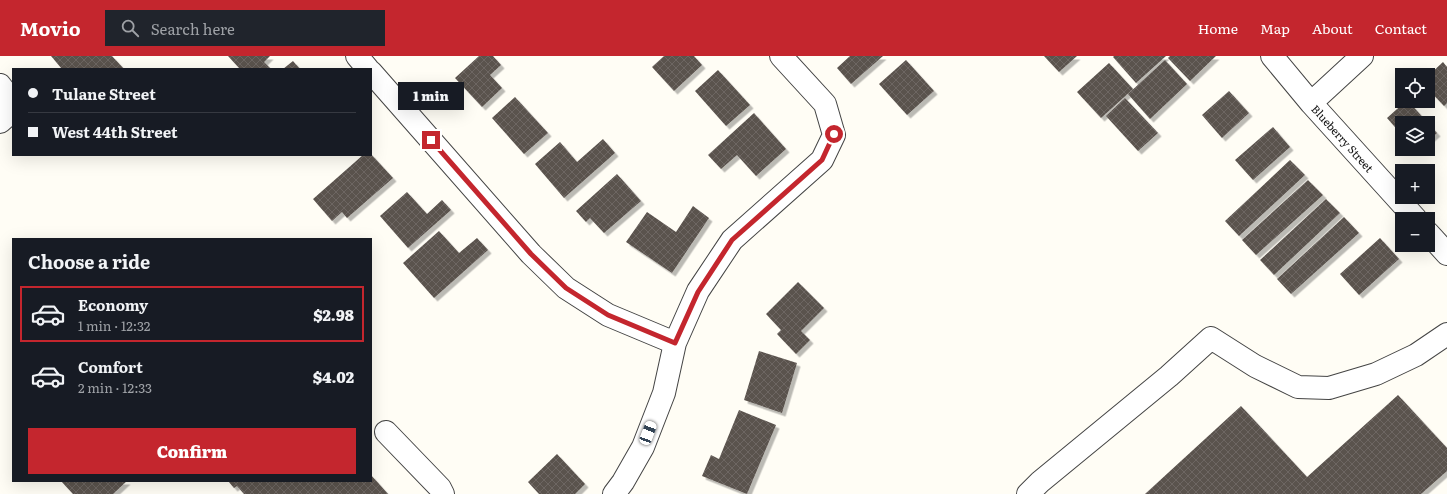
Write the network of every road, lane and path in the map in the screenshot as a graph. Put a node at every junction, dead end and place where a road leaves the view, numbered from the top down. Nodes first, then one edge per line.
1 (357, 56) edge
2 (781, 56) edge
3 (1272, 56) edge
4 (1362, 56) edge
5 (367, 68) edge
6 (372, 73) edge
7 (0, 85) edge
8 (1311, 103) junction
9 (0, 122) edge
10 (1410, 212) edge
11 (1435, 241) edge
12 (1447, 254) edge
13 (1447, 334) edge
14 (675, 343) junction
15 (386, 432) dead end
16 (443, 494) edge
17 (614, 494) edge
18 (1028, 494) edge

1 - 5 street
2 - 14 street
3 - 8 street, Blueberry Street
4 - 8 street
6 - 14 street
7 - 9 street
8 - 10 street, Blueberry Street
11 - 12 street
13 - 18 street
14 - 17 street
15 - 16 street

